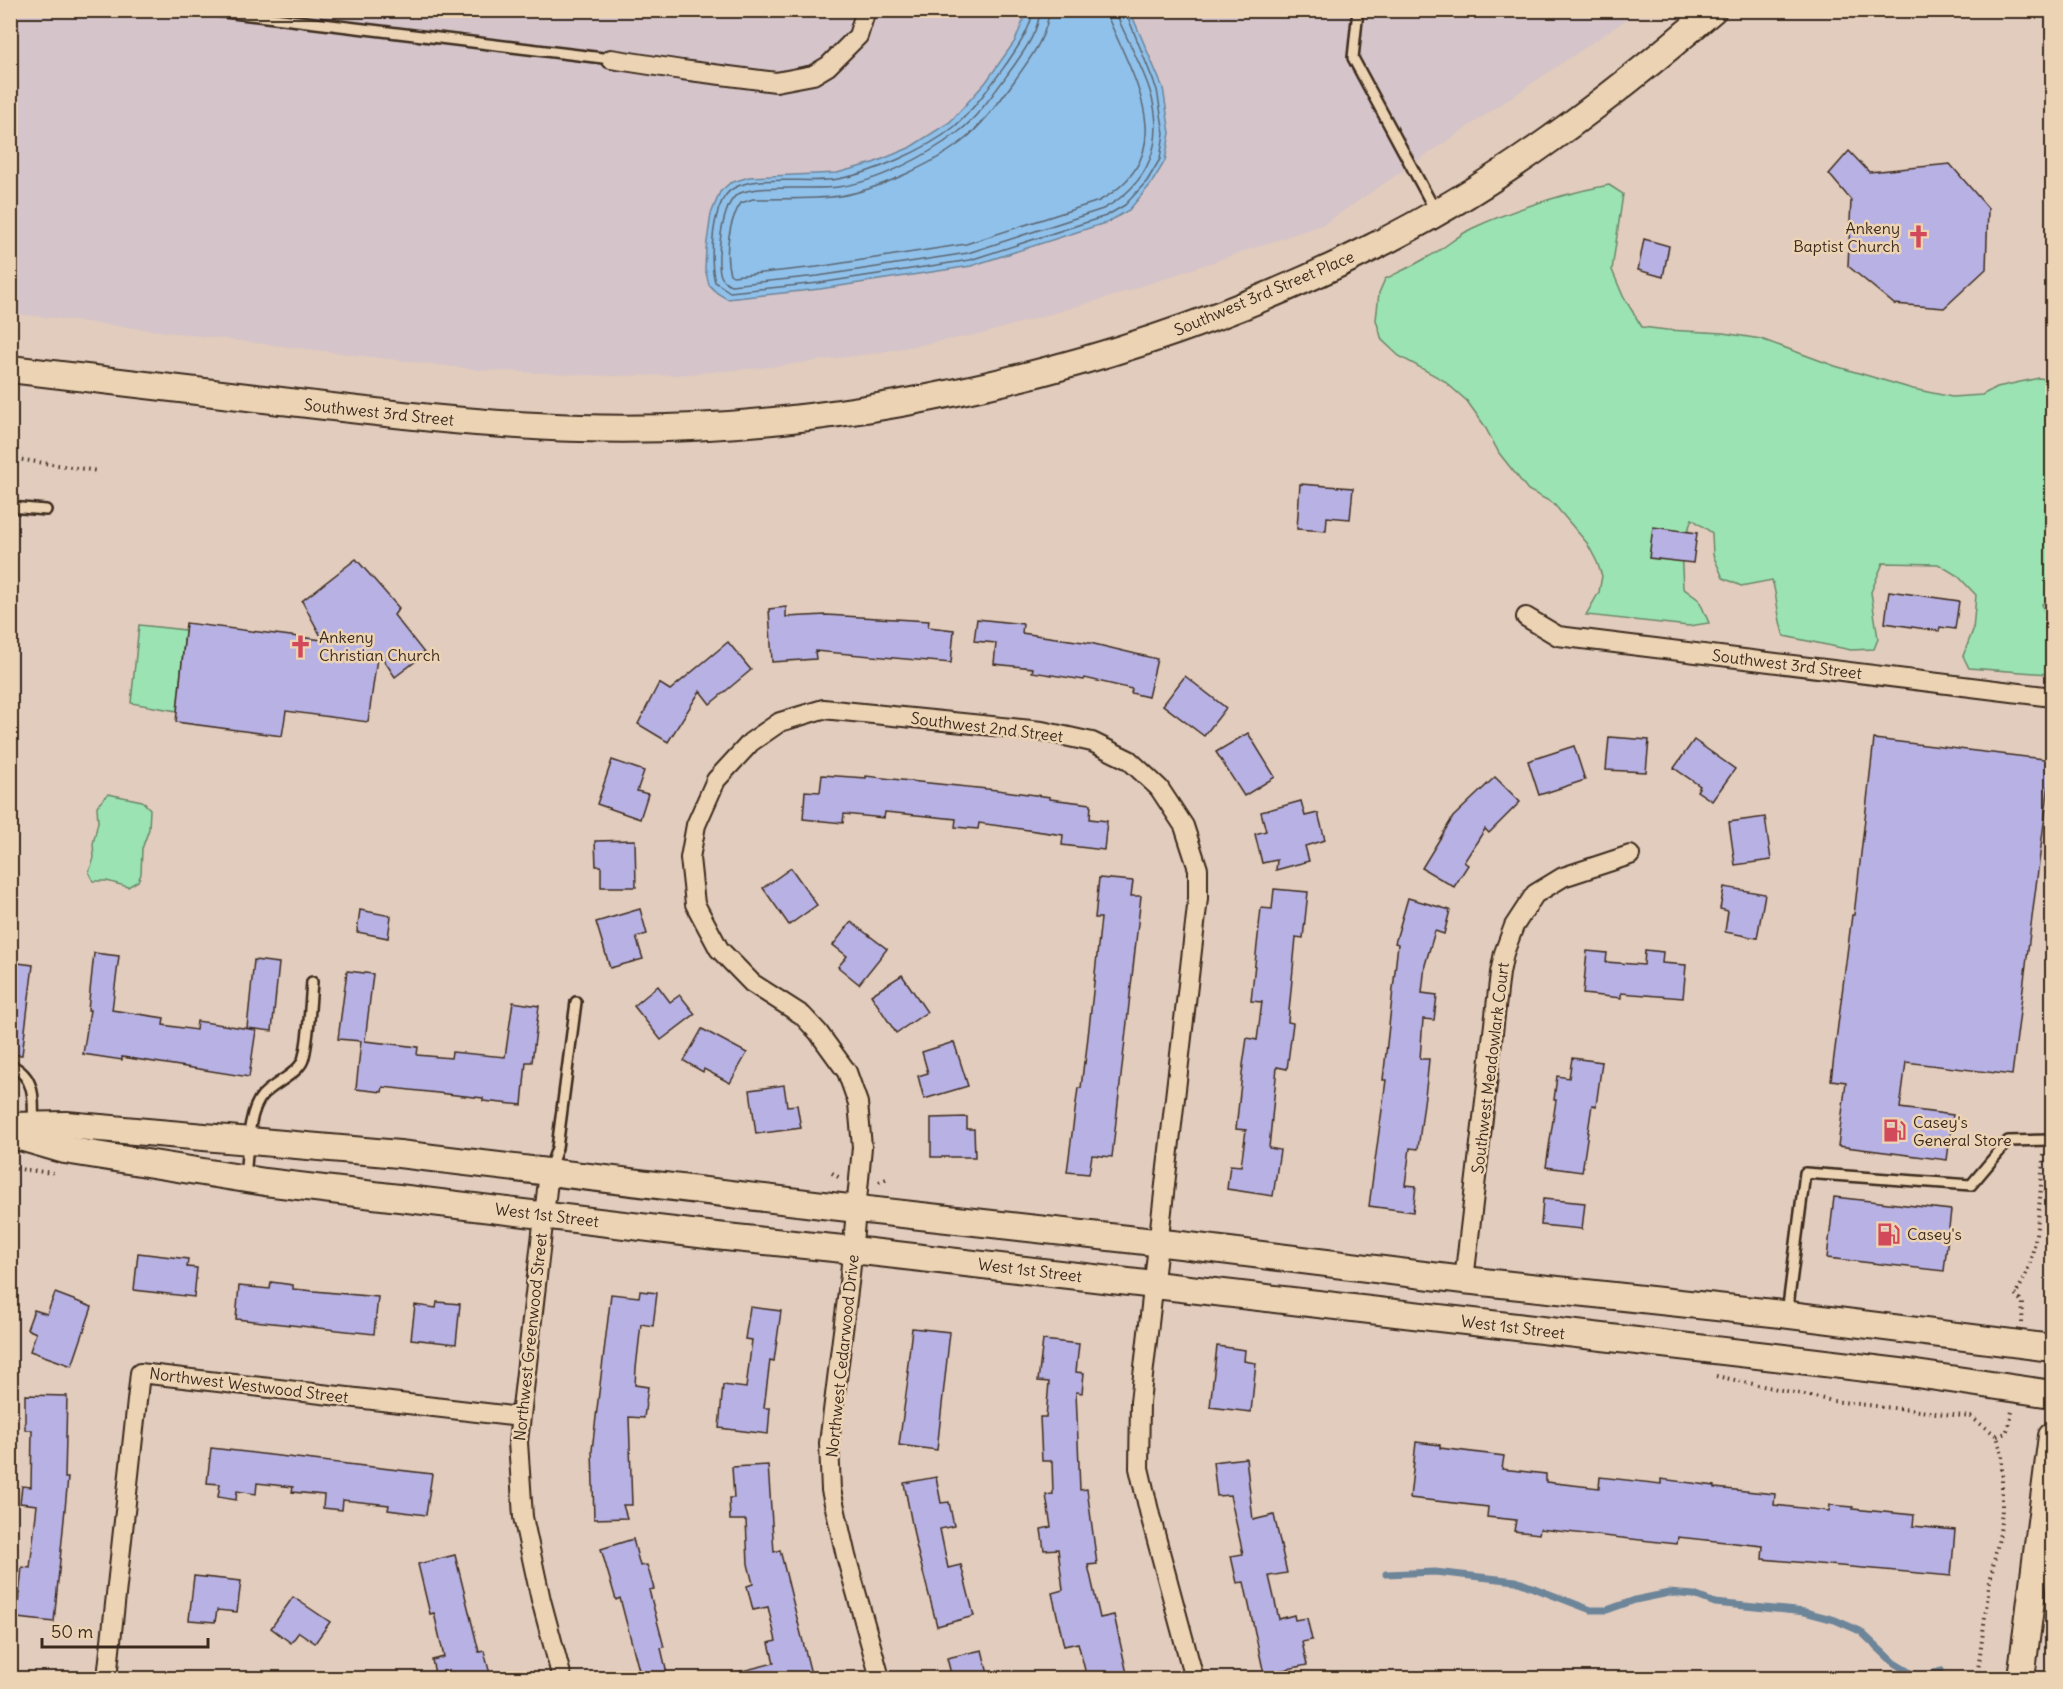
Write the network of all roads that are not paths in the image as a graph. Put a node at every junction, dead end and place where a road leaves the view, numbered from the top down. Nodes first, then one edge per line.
1 (208, 10) edge
2 (866, 10) edge
3 (1358, 10) edge
4 (1713, 10) edge
5 (611, 59) joint
6 (1436, 212) junction
7 (10, 369) edge
8 (749, 423) joint
9 (10, 507) edge
10 (46, 510) dead end
11 (1526, 617) dead end
12 (2052, 697) edge
13 (1630, 855) dead end
14 (312, 982) dead end
15 (576, 1002) dead end
16 (10, 1065) edge
17 (18, 1129) edge
18 (249, 1140) junction
19 (2049, 1140) edge
20 (549, 1172) junction
21 (245, 1178) junction
22 (856, 1208) junction
23 (544, 1214) junction
24 (1159, 1242) junction
25 (853, 1250) junction
26 (1464, 1280) junction
27 (1153, 1284) junction
28 (1787, 1315) junction
29 (2052, 1348) edge
30 (2052, 1394) edge
31 (520, 1417) junction
32 (2052, 1436) edge
33 (107, 1678) edge
34 (562, 1678) edge
35 (880, 1678) edge
36 (1194, 1678) edge
37 (2021, 1678) edge

1 - 5 lane
2 - 5 street
3 - 6 lane
4 - 6 main road, Southwest 3rd Street Place
6 - 8 main road, Southwest 3rd Street Place
7 - 8 main road, Southwest 3rd Street
9 - 10 lane
11 - 12 street, Southwest 3rd Street
13 - 26 street, Southwest Meadowlark Court
14 - 18 lane
15 - 20 lane
16 - 17 lane
17 - 18 main road
17 - 21 main road, West 1st Street
18 - 20 main road
18 - 21 lane
19 - 28 lane
20 - 22 main road
20 - 23 street, Northwest Greenwood Street
21 - 23 main road, West 1st Street
22 - 24 main road
22 - 24 street, Southwest 2nd Street
22 - 25 street, Northwest Cedarwood Drive
23 - 25 main road, West 1st Street
23 - 31 street, Northwest Greenwood Street
24 - 26 main road
24 - 27 street, Southwest 2nd Street
25 - 27 main road, West 1st Street
25 - 35 street, Northwest Cedarwood Drive
26 - 28 main road
27 - 30 main road, West 1st Street
27 - 36 street, Southwest 2nd Street
28 - 29 main road
31 - 33 street, Northwest Westwood Street
31 - 34 street, Northwest Greenwood Street
32 - 37 main road

